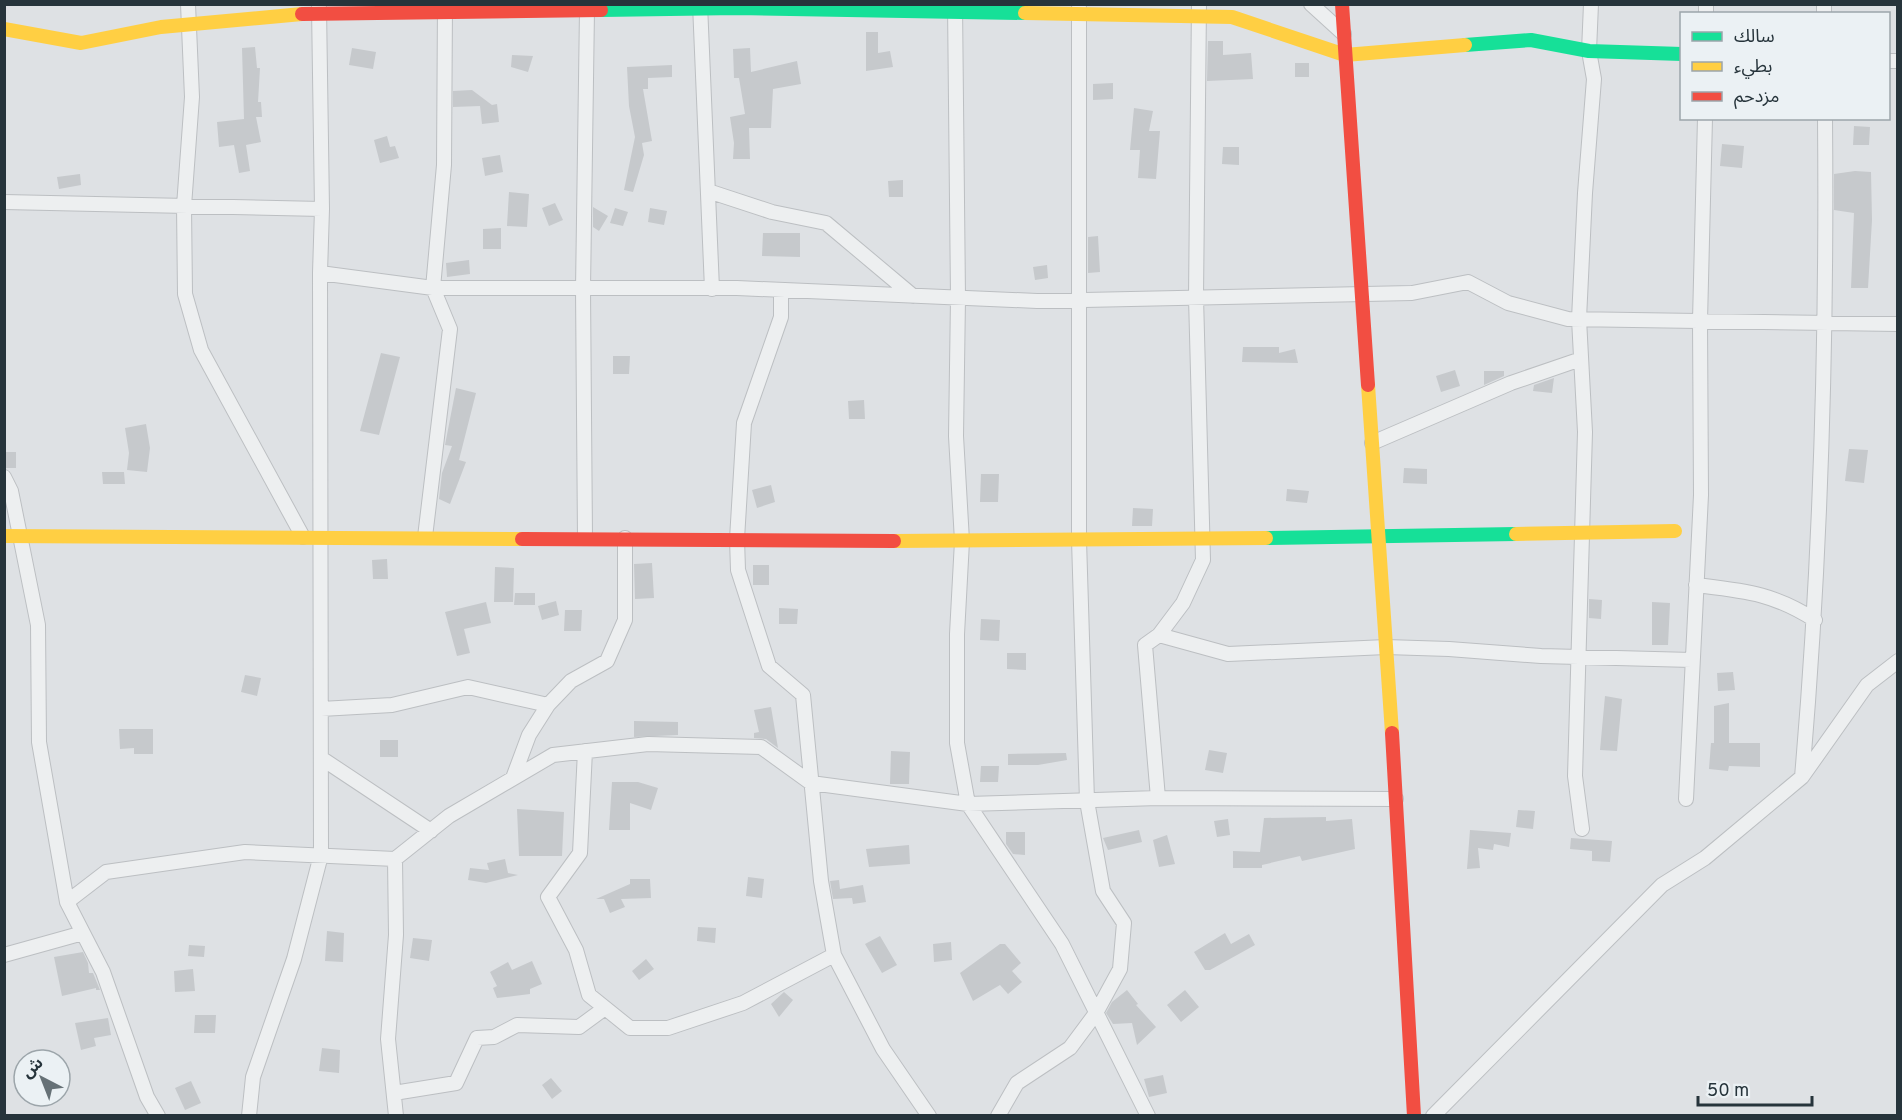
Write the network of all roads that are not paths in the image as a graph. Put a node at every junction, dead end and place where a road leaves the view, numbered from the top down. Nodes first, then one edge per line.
1 (188, 4) edge
2 (1311, 4) edge
3 (1342, 4) edge
4 (1591, 4) edge
5 (700, 7) edge
6 (445, 8) edge
7 (955, 8) edge
8 (319, 9) edge
9 (1078, 9) edge
10 (587, 10) junction
11 (1199, 10) edge
12 (189, 25) junction
13 (4, 29) edge
14 (1344, 34) junction
15 (1589, 51) junction
16 (1680, 54) edge
17 (1345, 55) junction
18 (1705, 120) edge
19 (1825, 120) edge
20 (708, 191) junction
21 (4, 202) edge
22 (184, 206) junction
23 (322, 209) junction
24 (320, 273) junction
25 (433, 288) junction
26 (582, 288) junction
27 (712, 289) junction
28 (781, 290) junction
29 (1362, 294) junction
30 (913, 296) junction
31 (1196, 297) junction
32 (958, 298) junction
33 (1080, 300) junction
34 (1579, 319) junction
35 (1700, 321) junction
36 (1826, 322) junction
37 (1898, 324) edge
38 (1581, 359) junction
39 (1372, 443) junction
40 (4, 477) edge
41 (1675, 531) dead end
42 (1582, 532) junction
43 (1378, 534) junction
44 (4, 536) edge
45 (20, 536) junction
46 (303, 537) junction
47 (321, 537) junction
48 (425, 537) junction
49 (585, 538) junction
50 (625, 538) junction
51 (1204, 538) junction
52 (737, 539) junction
53 (1079, 540) junction
54 (962, 542) junction
55 (1696, 585) junction
56 (1815, 620) junction
57 (1159, 635) junction
58 (1386, 647) junction
59 (1580, 657) junction
60 (1692, 660) junction
61 (1898, 661) edge
62 (548, 705) junction
63 (321, 709) junction
64 (585, 751) junction
65 (321, 758) junction
66 (1802, 777) junction
67 (513, 778) junction
68 (811, 783) junction
69 (1158, 798) junction
70 (1396, 798) junction
71 (1686, 800) dead end
72 (1087, 801) junction
73 (968, 804) junction
74 (1582, 829) dead end
75 (431, 831) junction
76 (321, 855) junction
77 (395, 859) junction
78 (67, 902) junction
79 (83, 933) junction
80 (4, 955) edge
81 (834, 955) junction
82 (605, 1008) junction
83 (1096, 1014) junction
84 (394, 1093) junction
85 (158, 1116) edge
86 (249, 1116) edge
87 (396, 1116) edge
88 (929, 1116) edge
89 (998, 1116) edge
90 (1148, 1116) edge
91 (1414, 1116) edge
92 (1433, 1116) edge

1 - 12 street
2 - 14 street
3 - 14 street
4 - 15 street
5 - 7 street
5 - 10 street
5 - 20 street
6 - 8 street
6 - 10 street
6 - 25 street
7 - 9 street
7 - 32 street
8 - 12 street
8 - 23 street
9 - 11 street
9 - 33 street
10 - 26 street
11 - 17 street
11 - 31 street
12 - 13 street
12 - 22 street
14 - 17 street
15 - 16 street
15 - 17 street
15 - 34 street
17 - 29 street
18 - 35 street
19 - 36 street
20 - 27 street
20 - 30 street
21 - 22 street
22 - 23 street
22 - 46 street
23 - 24 street
24 - 25 street
24 - 47 street
25 - 26 street
25 - 48 street
26 - 27 street
26 - 49 street
27 - 28 street
28 - 30 street
28 - 52 street
29 - 31 street
29 - 34 street
29 - 39 street
30 - 32 street
31 - 33 street
31 - 51 street
32 - 33 street
32 - 54 street
33 - 53 street
34 - 35 street
34 - 38 street
35 - 36 street
35 - 55 street
36 - 37 street
36 - 56 street
38 - 39 street
38 - 42 street
39 - 43 street
40 - 45 street
41 - 42 street
42 - 43 street
42 - 59 street
43 - 51 street
43 - 58 street
44 - 45 street
45 - 46 street
45 - 78 street
46 - 47 street
47 - 48 street
47 - 63 street
48 - 49 street
49 - 50 street
50 - 52 street
50 - 62 street
51 - 53 street
51 - 57 street
52 - 54 street
52 - 68 street
53 - 54 street
53 - 72 street
54 - 73 street
55 - 56 street
55 - 60 street
56 - 66 street
57 - 58 street
57 - 69 street
58 - 59 street
58 - 70 street
59 - 60 street
59 - 74 street
60 - 71 street
61 - 66 street
62 - 63 street
62 - 67 street
63 - 65 street
64 - 67 street
64 - 68 street
64 - 82 street
65 - 75 street
65 - 76 street
66 - 92 street
67 - 75 street
68 - 73 street
68 - 81 street
69 - 70 street
69 - 72 street
70 - 91 street
72 - 73 street
72 - 83 street
73 - 83 street
75 - 77 street
76 - 77 street
76 - 78 street
76 - 86 street
77 - 84 street
78 - 79 street
79 - 80 street
79 - 85 street
81 - 82 street
81 - 88 street
82 - 84 street
83 - 89 street
83 - 90 street
84 - 87 street

